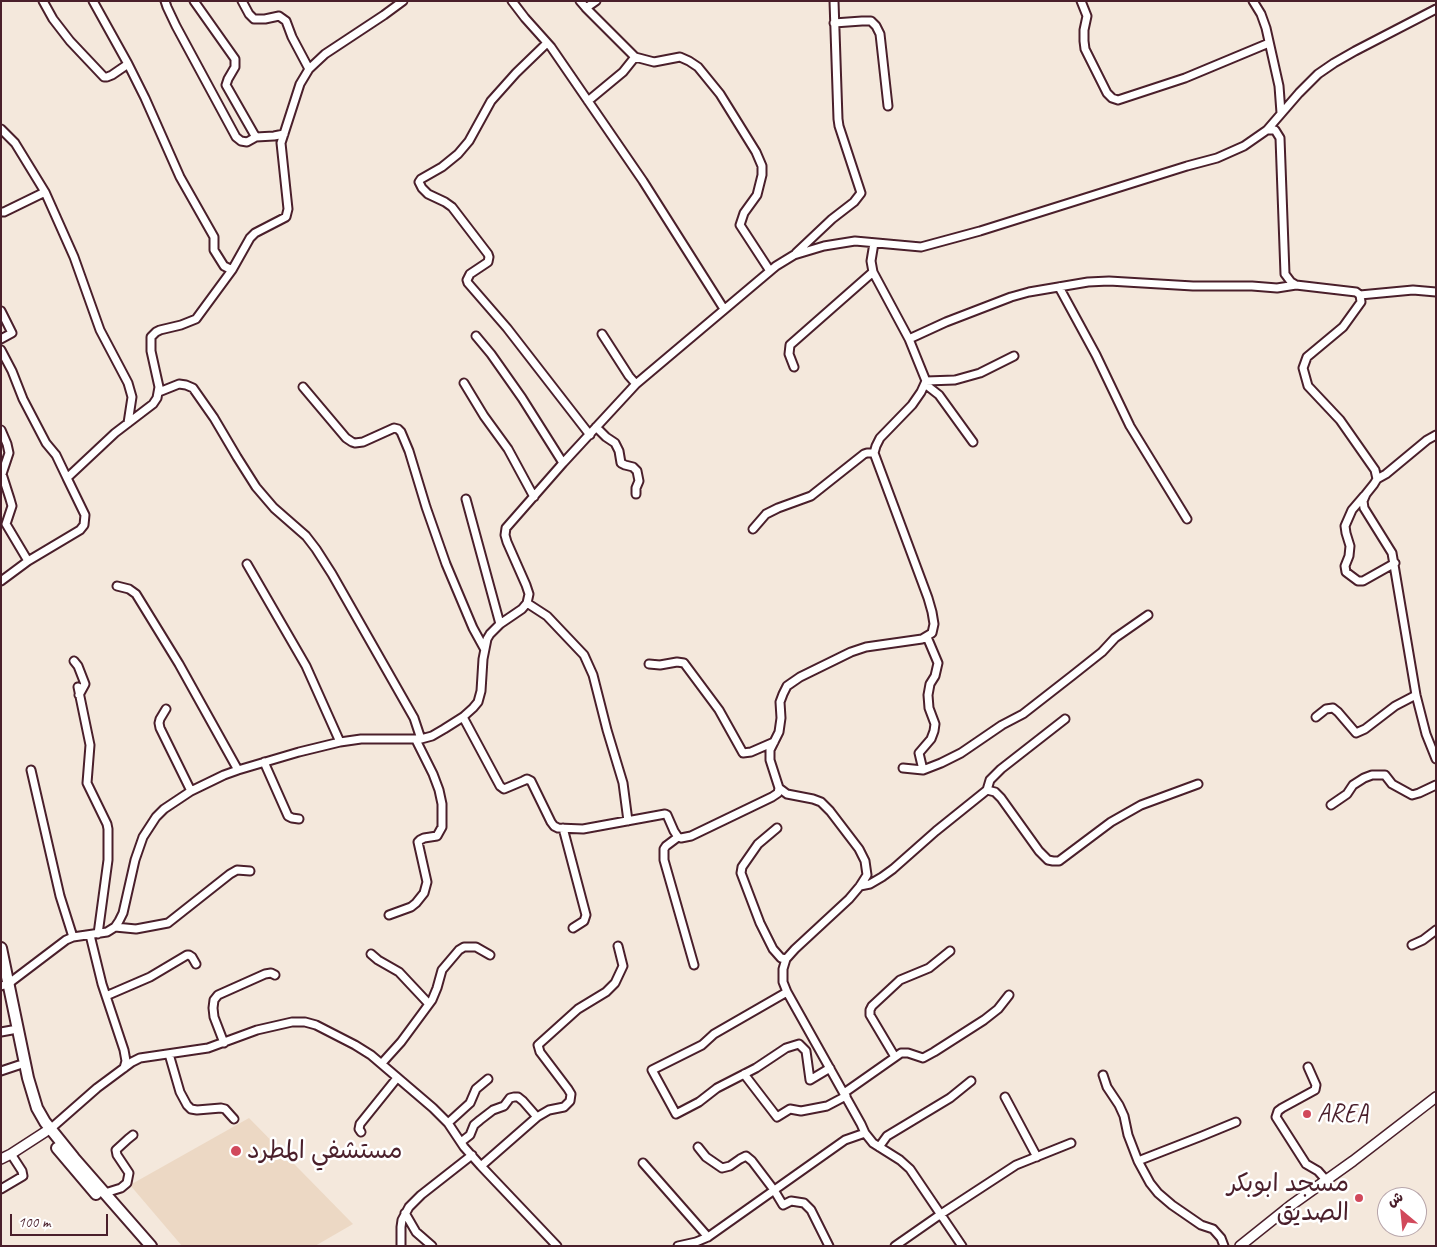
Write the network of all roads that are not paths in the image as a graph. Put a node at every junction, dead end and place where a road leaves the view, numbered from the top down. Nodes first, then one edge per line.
1 (43, 1) edge
2 (92, 1) edge
3 (165, 1) edge
4 (194, 1) edge
5 (242, 1) edge
6 (403, 1) edge
7 (512, 1) edge
8 (580, 1) edge
9 (596, 1) edge
10 (834, 1) edge
11 (1081, 1) edge
12 (1254, 1) edge
13 (586, 8) junction
14 (1436, 10) edge
15 (834, 23) junction
16 (547, 43) junction
17 (1269, 43) junction
18 (635, 57) junction
19 (128, 64) junction
20 (309, 69) junction
21 (588, 101) junction
22 (888, 106) dead end
23 (1281, 113) junction
24 (1, 129) edge
25 (1267, 130) junction
26 (284, 134) junction
27 (256, 137) junction
28 (45, 192) junction
29 (1, 212) edge
30 (874, 243) junction
31 (794, 255) junction
32 (232, 270) junction
33 (770, 271) junction
34 (873, 272) junction
35 (1296, 285) junction
36 (1059, 287) junction
37 (1436, 292) edge
38 (1360, 295) junction
39 (724, 309) junction
40 (1, 311) edge
41 (602, 334) dead end
42 (476, 336) dead end
43 (1, 339) edge
44 (909, 339) junction
45 (1, 350) edge
46 (1014, 356) dead end
47 (794, 367) dead end
48 (925, 382) junction
49 (464, 383) dead end
50 (636, 384) junction
51 (303, 387) dead end
52 (159, 392) junction
53 (128, 423) junction
54 (596, 427) junction
55 (1, 430) edge
56 (590, 435) junction
57 (1436, 435) edge
58 (974, 442) dead end
59 (874, 453) junction
60 (563, 463) junction
61 (67, 478) junction
62 (1377, 479) junction
63 (636, 494) dead end
64 (1366, 494) junction
65 (534, 497) junction
66 (466, 499) dead end
67 (1187, 519) dead end
68 (753, 529) dead end
69 (28, 561) junction
70 (1395, 563) junction
71 (248, 564) dead end
72 (1, 581) edge
73 (116, 586) dead end
74 (527, 603) junction
75 (1148, 615) dead end
76 (500, 624) junction
77 (927, 637) junction
78 (484, 648) junction
79 (74, 661) dead end
80 (648, 664) dead end
81 (1416, 695) junction
82 (166, 709) dead end
83 (463, 717) junction
84 (1316, 717) dead end
85 (1065, 719) dead end
86 (419, 740) junction
87 (340, 742) junction
88 (774, 742) junction
89 (1436, 758) edge
90 (264, 762) junction
91 (904, 768) dead end
92 (31, 770) dead end
93 (238, 770) junction
94 (923, 770) junction
95 (1198, 784) dead end
96 (1436, 785) edge
97 (779, 788) junction
98 (987, 790) junction
99 (191, 791) junction
100 (1332, 805) dead end
101 (298, 819) dead end
102 (628, 821) junction
103 (563, 828) junction
104 (778, 828) dead end
105 (678, 837) junction
106 (250, 871) dead end
107 (860, 886) junction
108 (389, 916) dead end
109 (115, 927) junction
110 (573, 928) dead end
111 (1436, 930) edge
112 (94, 934) junction
113 (73, 937) junction
114 (1412, 945) dead end
115 (618, 946) dead end
116 (1, 948) edge
117 (950, 952) dead end
118 (371, 954) dead end
119 (490, 955) dead end
120 (786, 959) junction
121 (196, 964) dead end
122 (694, 964) dead end
123 (275, 975) dead end
124 (3, 985) edge
125 (786, 992) junction
126 (1009, 995) dead end
127 (106, 996) junction
128 (429, 1004) junction
129 (12, 1030) junction
130 (1, 1032) edge
131 (224, 1043) junction
132 (124, 1050) junction
133 (168, 1054) junction
134 (895, 1057) junction
135 (140, 1058) junction
136 (382, 1064) junction
137 (19, 1065) junction
138 (1308, 1067) dead end
139 (124, 1068) junction
140 (830, 1068) junction
141 (1, 1071) edge
142 (744, 1074) junction
143 (1103, 1075) dead end
144 (397, 1078) junction
145 (488, 1079) dead end
146 (970, 1081) dead end
147 (845, 1095) junction
148 (1005, 1097) dead end
149 (1436, 1097) edge
150 (537, 1116) junction
151 (234, 1119) dead end
152 (1236, 1122) dead end
153 (448, 1123) junction
154 (48, 1131) junction
155 (361, 1132) dead end
156 (865, 1133) junction
157 (133, 1136) dead end
158 (461, 1142) junction
159 (1071, 1143) dead end
160 (698, 1147) dead end
161 (880, 1147) junction
162 (11, 1154) junction
163 (472, 1155) junction
164 (1037, 1156) junction
165 (1, 1159) edge
166 (1138, 1160) junction
167 (644, 1163) dead end
168 (481, 1166) junction
169 (1326, 1180) junction
170 (1, 1189) edge
171 (774, 1190) junction
172 (105, 1193) junction
173 (405, 1213) junction
174 (941, 1214) junction
175 (708, 1237) junction
176 (142, 1246) edge
177 (150, 1246) edge
178 (401, 1246) edge
179 (432, 1246) edge
180 (557, 1246) edge
181 (678, 1246) edge
182 (829, 1246) edge
183 (895, 1246) edge
184 (962, 1246) edge
185 (1224, 1246) edge
186 (1240, 1246) edge

1 - 19 street
2 - 19 street
3 - 27 street
4 - 27 street
5 - 20 street
6 - 20 street
7 - 16 street
8 - 13 street
9 - 13 street
10 - 15 street
11 - 17 street
12 - 17 street
13 - 18 street
14 - 23 street
15 - 22 street
15 - 31 street
16 - 21 street
16 - 56 street
17 - 23 street
18 - 21 street
18 - 33 street
19 - 32 street
20 - 26 street
21 - 39 street
23 - 25 street
24 - 28 street
25 - 30 street
25 - 35 street
26 - 27 street
26 - 32 street
28 - 29 street
28 - 53 street
30 - 31 street
30 - 34 street
31 - 33 street
32 - 52 street
33 - 39 street
34 - 44 street
34 - 47 street
35 - 36 street
35 - 38 street
36 - 44 street
36 - 67 street
37 - 38 street
38 - 62 street
39 - 50 street
40 - 43 street
41 - 50 street
42 - 60 street
44 - 48 street
45 - 61 street
46 - 48 street
48 - 58 street
48 - 59 street
49 - 65 street
50 - 54 street
51 - 78 street
52 - 53 street
52 - 86 street
53 - 61 street
54 - 56 street
54 - 63 street
55 - 69 street
56 - 60 street
57 - 62 street
59 - 68 street
59 - 77 street
60 - 65 street
61 - 69 street
62 - 64 street
64 - 70 street
64 - 70 street
65 - 74 street
66 - 76 street
69 - 72 street
70 - 81 street
71 - 87 street
73 - 93 street
74 - 76 street
74 - 102 street
75 - 94 street
76 - 78 street
77 - 88 street
77 - 94 street
78 - 83 street
79 - 112 street
80 - 88 street
81 - 84 street
81 - 89 street
82 - 99 street
83 - 86 street
83 - 103 street
85 - 98 street
86 - 87 street
86 - 108 street
87 - 90 street
88 - 97 street
90 - 93 street
90 - 101 street
91 - 94 street
92 - 113 street
93 - 99 street
95 - 98 street
96 - 100 street
97 - 105 street
97 - 107 street
98 - 107 street
99 - 109 street
102 - 103 street
102 - 105 street
103 - 110 street
104 - 120 street
105 - 122 street
106 - 109 street
107 - 120 street
109 - 112 street
111 - 114 street
112 - 113 street
112 - 127 street
113 - 124 street
115 - 150 street
116 - 124 main road
117 - 134 street
118 - 128 street
119 - 128 street
120 - 125 street
121 - 127 street
123 - 131 street
124 - 129 main road
124 - 154 main road
125 - 140 street
125 - 142 street
126 - 134 street
127 - 132 street
128 - 136 street
129 - 130 street
129 - 137 main road
131 - 133 street
131 - 136 street
132 - 135 street
132 - 139 street
133 - 135 street
133 - 151 street
134 - 147 street
135 - 139 street
136 - 144 street
137 - 141 street
137 - 154 main road
138 - 169 street
139 - 154 street
140 - 142 street
140 - 147 street
142 - 147 street
143 - 166 street
144 - 153 street
144 - 155 street
145 - 153 street
146 - 161 street
147 - 156 street
148 - 164 street
149 - 169 street
150 - 158 street
150 - 168 street
152 - 166 street
153 - 158 street
154 - 162 street
154 - 172 main road
154 - 176 main road
156 - 161 street
156 - 171 street
157 - 172 street
158 - 163 street
159 - 164 street
160 - 171 street
161 - 174 street
162 - 165 street
162 - 170 street
163 - 168 street
163 - 173 street
164 - 174 street
166 - 185 street
167 - 175 street
168 - 180 street
169 - 186 street
171 - 175 street
171 - 182 street
172 - 177 main road
173 - 178 street
173 - 179 street
174 - 183 street
174 - 184 street
175 - 181 street

